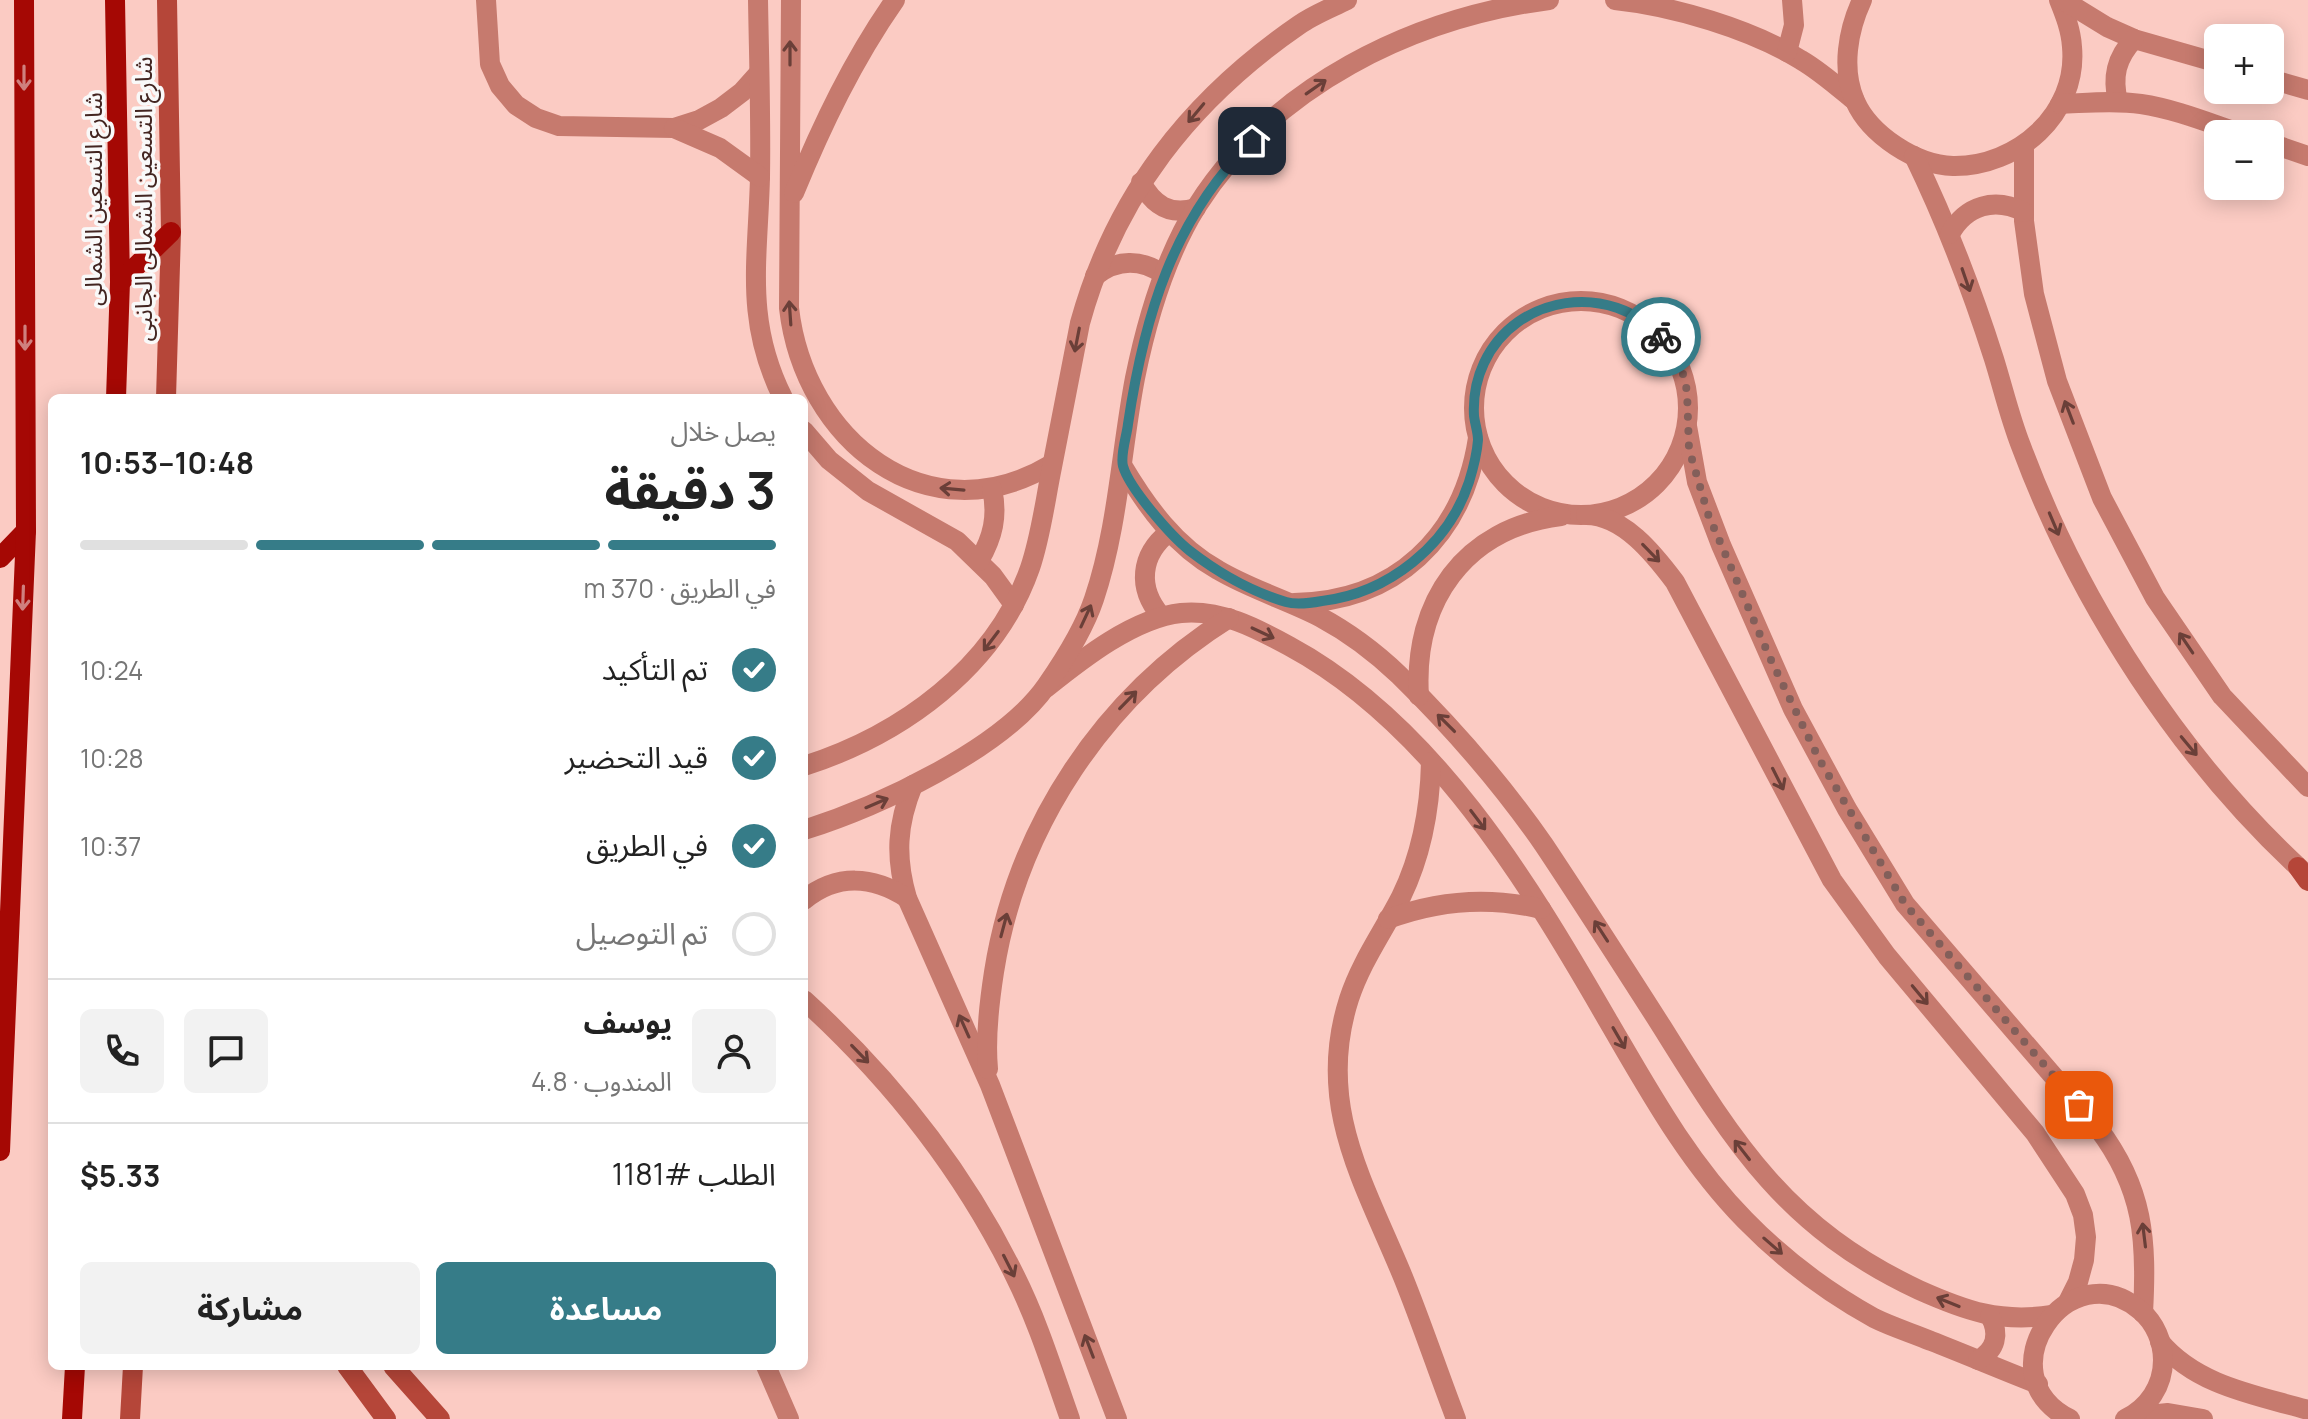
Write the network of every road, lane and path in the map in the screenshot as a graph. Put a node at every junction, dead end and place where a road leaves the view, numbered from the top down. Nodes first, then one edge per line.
1 (24, 0) edge
2 (115, 0) edge
3 (167, 0) edge
4 (486, 0) edge
5 (758, 0) edge
6 (791, 0) edge
7 (895, 0) edge
8 (1347, 0) edge
9 (1549, 0) edge
10 (1615, 0) edge
11 (1792, 0) edge
12 (1862, 0) edge
13 (2061, 0) edge
14 (2134, 39) junction
15 (1787, 52) junction
16 (2204, 59) edge
17 (759, 73) junction
18 (2284, 83) edge
19 (2308, 90) edge
20 (1855, 101) junction
21 (2118, 102) junction
22 (2060, 104) junction
23 (2204, 121) edge
24 (674, 128) junction
25 (2024, 146) junction
26 (2284, 148) edge
27 (1914, 156) junction
28 (2308, 156) edge
29 (760, 177) junction
30 (1141, 182) junction
31 (790, 204) junction
32 (1196, 208) junction
33 (2024, 212) junction
34 (171, 232) junction
35 (1950, 234) junction
36 (1163, 274) junction
37 (1095, 276) junction
38 (120, 282) junction
39 (116, 394) edge
40 (166, 394) edge
41 (781, 394) edge
42 (1687, 426) junction
43 (808, 435) edge
44 (1478, 438) junction
45 (1052, 464) junction
46 (1122, 465) junction
47 (992, 489) junction
48 (1578, 515) junction
49 (26, 531) junction
50 (1169, 532) junction
51 (0, 558) edge
52 (979, 561) junction
53 (1288, 603) junction
54 (1014, 605) junction
55 (1161, 616) junction
56 (1229, 618) junction
57 (1046, 688) junction
58 (1419, 696) junction
59 (1431, 762) junction
60 (808, 764) edge
61 (913, 785) junction
62 (2308, 787) edge
63 (808, 829) edge
64 (2305, 875) edge
65 (808, 897) edge
66 (907, 898) junction
67 (1541, 909) junction
68 (1388, 919) junction
69 (808, 1004) edge
70 (990, 1085) junction
71 (1, 1119) edge
72 (0, 1151) edge
73 (2060, 1309) junction
74 (2143, 1313) junction
75 (1990, 1316) junction
76 (2160, 1342) junction
77 (1978, 1360) junction
78 (75, 1370) edge
79 (135, 1370) edge
80 (350, 1370) edge
81 (397, 1370) edge
82 (768, 1370) edge
83 (2038, 1384) junction
84 (2308, 1410) edge
85 (2127, 1418) edge
86 (72, 1419) edge
87 (130, 1419) edge
88 (386, 1419) edge
89 (440, 1419) edge
90 (789, 1419) edge
91 (1070, 1419) edge
92 (1117, 1419) edge
93 (1456, 1419) edge
94 (2070, 1419) edge
95 (2203, 1419) edge

1 -> 49 main road
2 - 38 main road, شارع التسعين الشمالى
3 - 34 street, شارع التسعين الشمالى الجانبى
4 - 24 street
5 - 17 street
31 -> 6 street
7 - 31 street
8 -> 30 street
32 -> 9 street
10 - 15 street
11 - 15 street
12 - 20 street
13 - 14 street
13 - 22 street
14 - 16 street
14 - 21 street
15 - 20 street
17 - 24 street
17 - 29 street
18 - 19 street
20 - 27 street
21 - 22 street
21 - 23 street
22 - 25 street
24 - 29 street
25 - 27 street
25 - 33 street
26 - 28 street
27 - 35 street
29 - 41 street
30 - 32 street
30 - 37 street
47 -> 31 street
32 - 36 street
33 - 35 street
62 -> 33 street
34 - 38 main road
34 - 40 street, شارع التسعين الشمالى الجانبى
35 -> 64 street
36 - 37 street
36 - 46 street
37 -> 45 street
38 - 39 main road, شارع التسعين الشمالى
42 - 44 street
42 - 48 street
74 -> 42 street
43 - 52 street
44 - 48 street
44 - 53 street
45 - 47 street
45 - 54 street
46 - 50 street
57 -> 46 street
47 - 52 street
48 - 58 street
48 -> 73 street
49 - 51 main road
49 -> 71 main road
50 - 53 street
50 - 55 street
52 - 54 street
53 - 58 street
54 -> 60 street
55 - 56 street
55 - 57 street
56 -> 59 street
70 -> 56 street
57 - 61 street
75 -> 58 street
59 -> 67 street
59 - 68 street
63 -> 61 street
61 - 66 street
65 - 66 street
70 -> 66 street
67 - 68 street
67 -> 77 street
68 - 93 street
69 -> 91 street
92 -> 70 street
71 - 72 main road
73 - 74 street
73 - 75 street
73 - 83 street
74 - 76 street
75 - 77 street
76 - 84 street
76 - 85 street
77 - 83 street
78 - 86 main road
79 - 87 street
80 - 88 street
81 - 89 street
82 - 90 street
83 - 94 street
85 - 95 street

